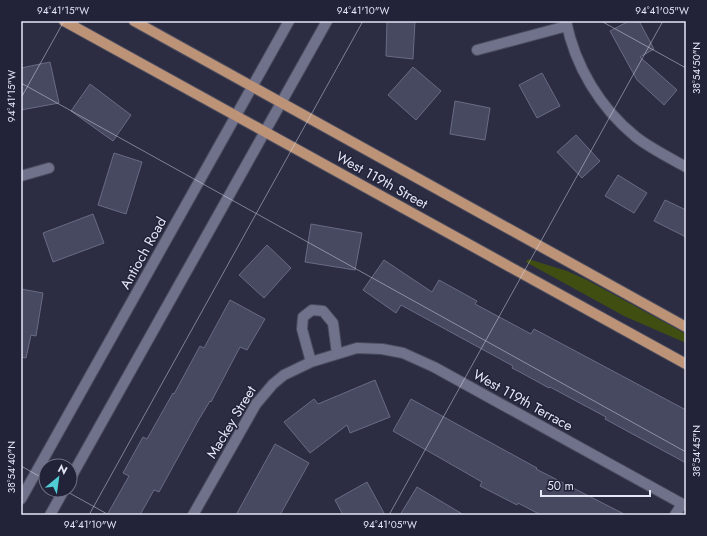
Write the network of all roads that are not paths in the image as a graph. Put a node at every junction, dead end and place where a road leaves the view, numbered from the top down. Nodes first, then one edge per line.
1 (64, 21) edge
2 (134, 21) edge
3 (289, 21) edge
4 (327, 21) edge
5 (566, 24) edge
6 (477, 50) dead end
7 (252, 87) junction
8 (281, 102) junction
9 (236, 115) junction
10 (265, 131) junction
11 (686, 167) edge
12 (49, 168) dead end
13 (21, 176) edge
14 (686, 326) edge
15 (337, 354) junction
16 (311, 362) junction
17 (686, 364) edge
18 (78, 465) edge
19 (60, 498) edge
20 (21, 499) edge
21 (684, 505) edge
22 (50, 515) edge
23 (193, 515) edge
24 (675, 515) edge

1 - 9 main road, West 119th Street
2 - 7 main road, West 119th Street
3 - 7 main road, Antioch Road
4 - 8 main road
5 - 6 main road
5 - 11 main road
7 - 8 main road, West 119th Street
7 - 9 main road, Antioch Road
8 - 10 main road
8 - 14 main road, West 119th Street
9 - 10 main road, West 119th Street
9 - 20 main road, Antioch Road
10 - 17 main road, West 119th Street
10 - 18 main road
12 - 13 main road
15 - 16 main road, West 119th Terrace
15 - 16 main road
15 - 21 main road, West 119th Terrace
16 - 23 main road, Mackey Street
19 - 22 main road
21 - 24 main road

